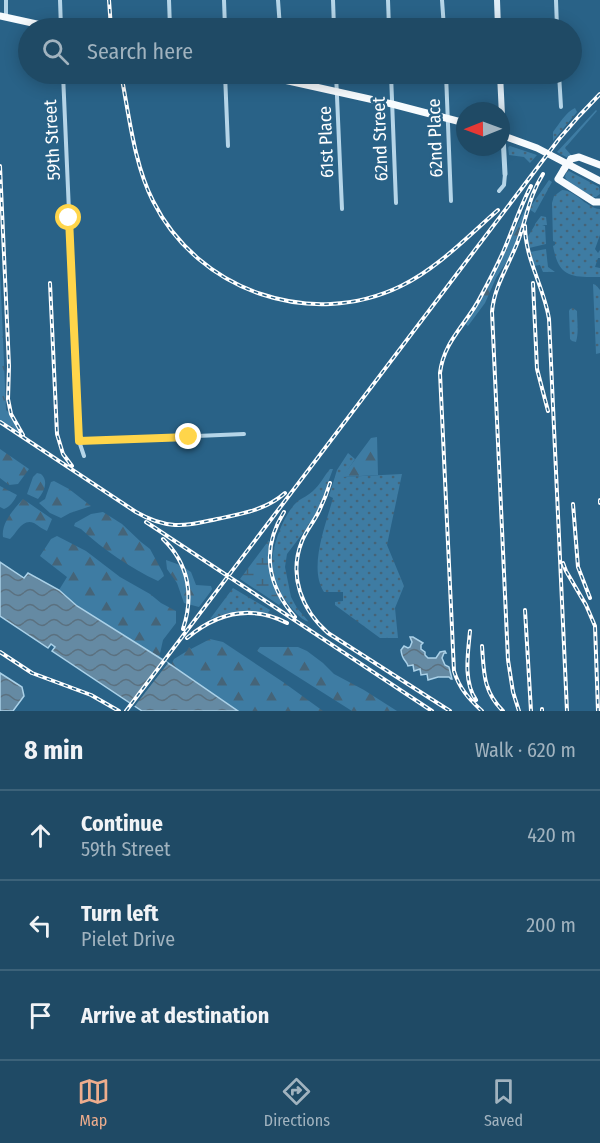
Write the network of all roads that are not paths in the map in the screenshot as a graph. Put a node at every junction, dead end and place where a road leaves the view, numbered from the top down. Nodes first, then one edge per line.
1 (6, 0) edge
2 (60, 0) edge
3 (169, 0) edge
4 (224, 0) edge
5 (278, 0) edge
6 (333, 0) edge
7 (388, 0) edge
8 (442, 0) edge
9 (497, 0) edge
10 (556, 0) edge
11 (3, 17) edge
12 (61, 18) edge
13 (170, 18) edge
14 (225, 18) edge
15 (279, 18) edge
16 (334, 18) edge
17 (389, 18) edge
18 (443, 18) edge
19 (498, 18) edge
20 (557, 18) edge
21 (18, 20) edge
22 (63, 84) edge
23 (225, 84) edge
24 (310, 84) edge
25 (337, 84) edge
26 (391, 84) edge
27 (446, 84) edge
28 (500, 84) edge
29 (560, 84) edge
30 (337, 92) junction
31 (501, 102) edge
32 (392, 104) junction
33 (561, 107) dead end
34 (448, 118) junction
35 (456, 120) edge
36 (510, 139) edge
37 (228, 147) dead end
38 (504, 156) edge
39 (600, 165) edge
40 (505, 174) joint
41 (600, 181) edge
42 (499, 191) dead end
43 (451, 201) dead end
44 (600, 202) edge
45 (396, 203) dead end
46 (342, 209) dead end
47 (244, 434) dead end
48 (79, 441) junction
49 (84, 456) dead end

1 - 11 street
2 - 12 street
3 - 13 street
4 - 14 street
5 - 15 street
6 - 16 street
7 - 17 street
8 - 18 street
9 - 19 main road
10 - 20 street
11 - 21 main road
22 - 48 street, 59th Street
23 - 37 street
24 - 30 main road
25 - 30 street, 61st Place
26 - 32 street, 62nd Street
27 - 34 street, 62nd Place
28 - 31 main road
29 - 33 street
30 - 32 main road
30 - 46 street, 61st Place
32 - 34 main road
32 - 45 street, 62nd Street
34 - 35 main road
34 - 43 street, 62nd Place
36 - 41 main road
38 - 40 street
39 - 44 main road, bridge
40 - 42 street
47 - 48 street
48 - 49 street, 59th Street

